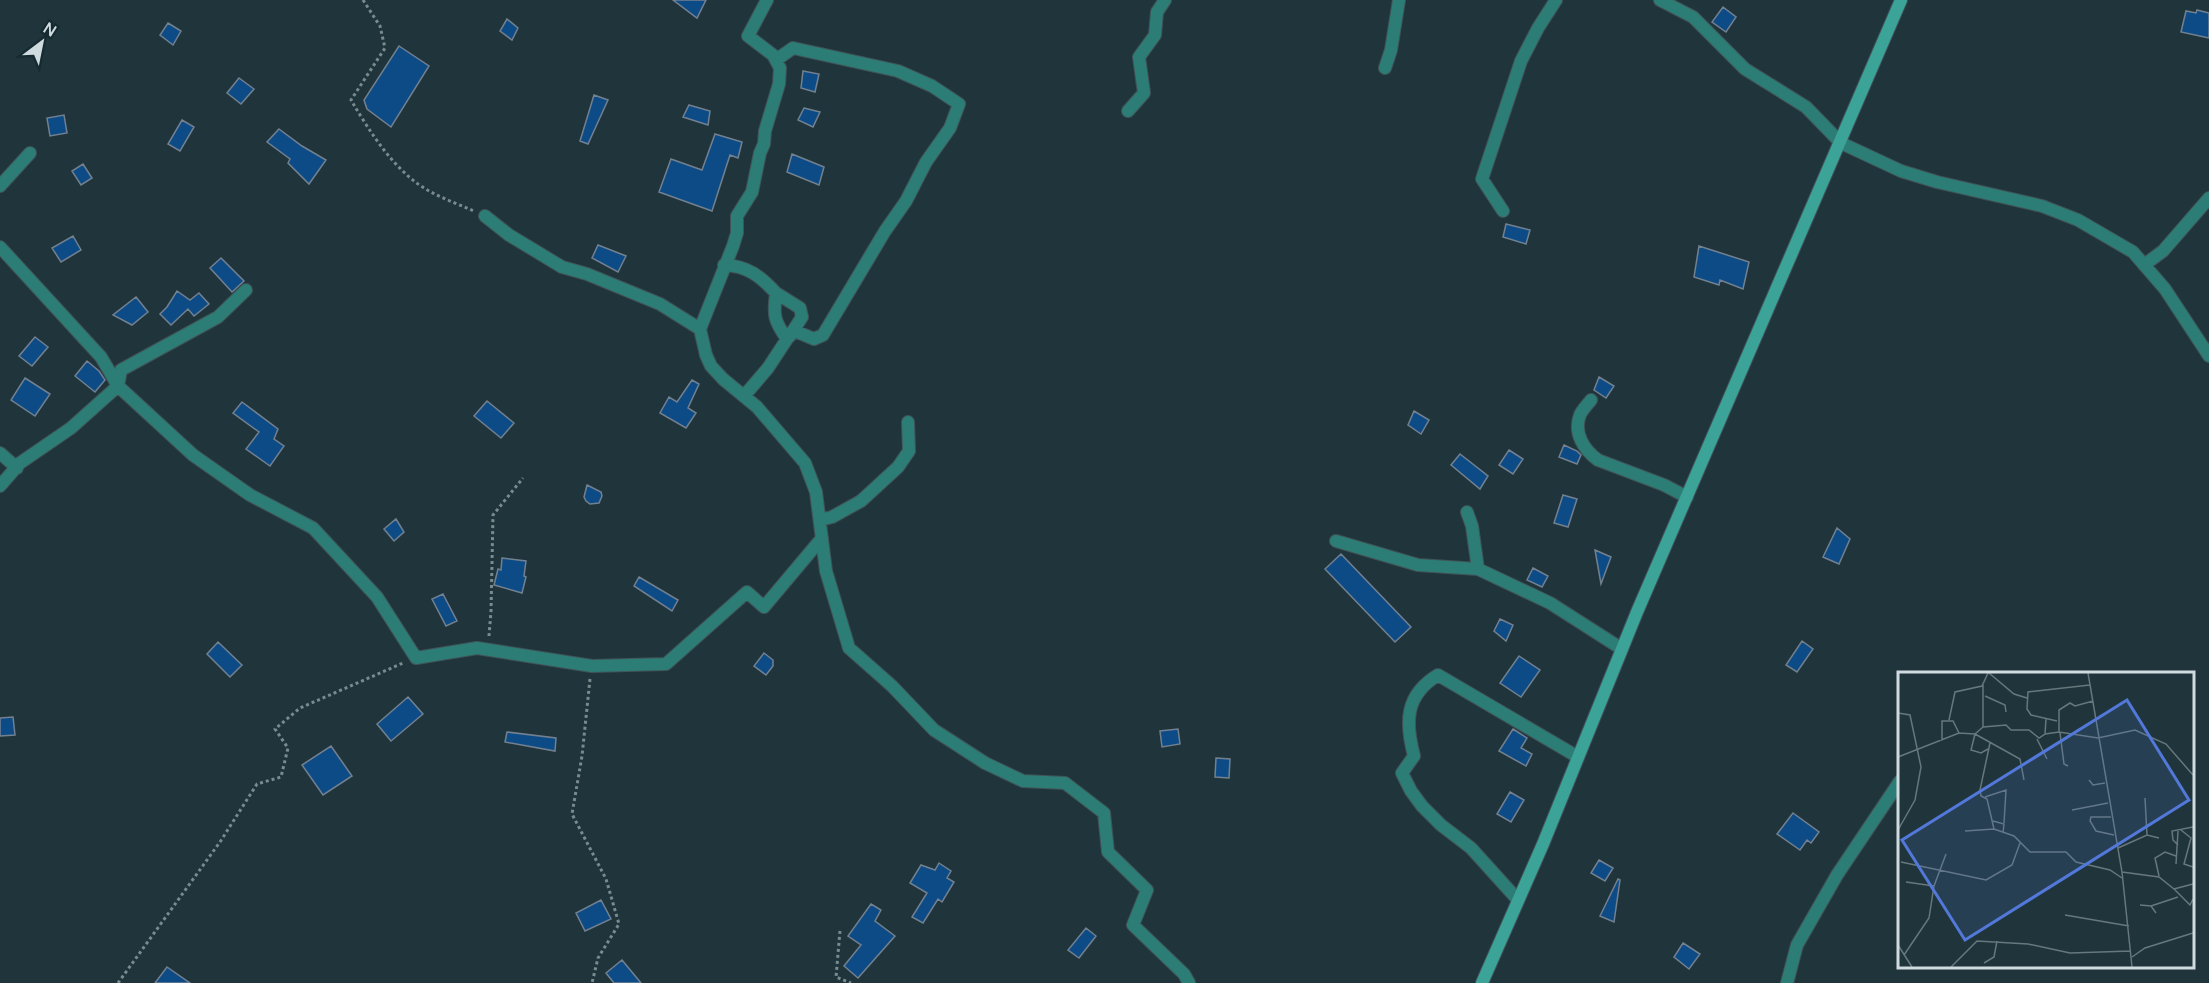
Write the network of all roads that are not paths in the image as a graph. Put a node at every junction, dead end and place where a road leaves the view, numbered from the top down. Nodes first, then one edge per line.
1 (767, 0) edge
2 (1165, 0) edge
3 (1399, 0) edge
4 (1556, 0) edge
5 (1660, 0) edge
6 (1901, 0) edge
7 (776, 60) junction
8 (1385, 68) dead end
9 (1128, 111) dead end
10 (1841, 143) junction
11 (30, 153) dead end
12 (0, 186) edge
13 (2209, 198) edge
14 (1503, 211) dead end
15 (485, 216) road end
16 (0, 247) edge
17 (724, 265) junction
18 (2144, 265) junction
19 (246, 290) dead end
20 (776, 293) junction
21 (700, 329) junction
22 (791, 335) junction
23 (2209, 356) edge
24 (118, 386) junction
25 (744, 396) junction
26 (1592, 400) dead end
27 (908, 422) dead end
28 (0, 453) edge
29 (16, 468) junction
30 (0, 486) edge
31 (1687, 497) junction
32 (1467, 512) dead end
33 (820, 520) junction
34 (822, 538) junction
35 (1336, 541) dead end
36 (1478, 568) junction
37 (1622, 649) junction
38 (1578, 757) junction
39 (1898, 784) edge
40 (1518, 900) junction
41 (1189, 983) edge
42 (1482, 983) edge
43 (1787, 983) edge

1 - 7 street
2 - 9 street
3 - 8 street
4 - 14 street
5 - 10 street
6 - 10 main road
7 - 17 street
7 - 22 street
10 - 18 street
10 - 31 main road
11 - 12 street
13 - 18 street
15 - 21 street
16 - 24 street
17 - 20 street
17 - 21 street
18 - 23 street
19 - 24 street
20 - 22 street
20 - 22 street
21 - 25 street
22 - 25 street
24 - 29 street
24 - 34 street
25 - 33 street
26 - 31 street
27 - 33 street
28 - 29 street
29 - 30 street
31 - 37 main road
32 - 36 street
33 - 34 street
34 - 41 street
35 - 36 street
36 - 37 street
37 - 38 main road
38 - 40 main road
38 - 40 street
39 - 43 street
40 - 42 main road

